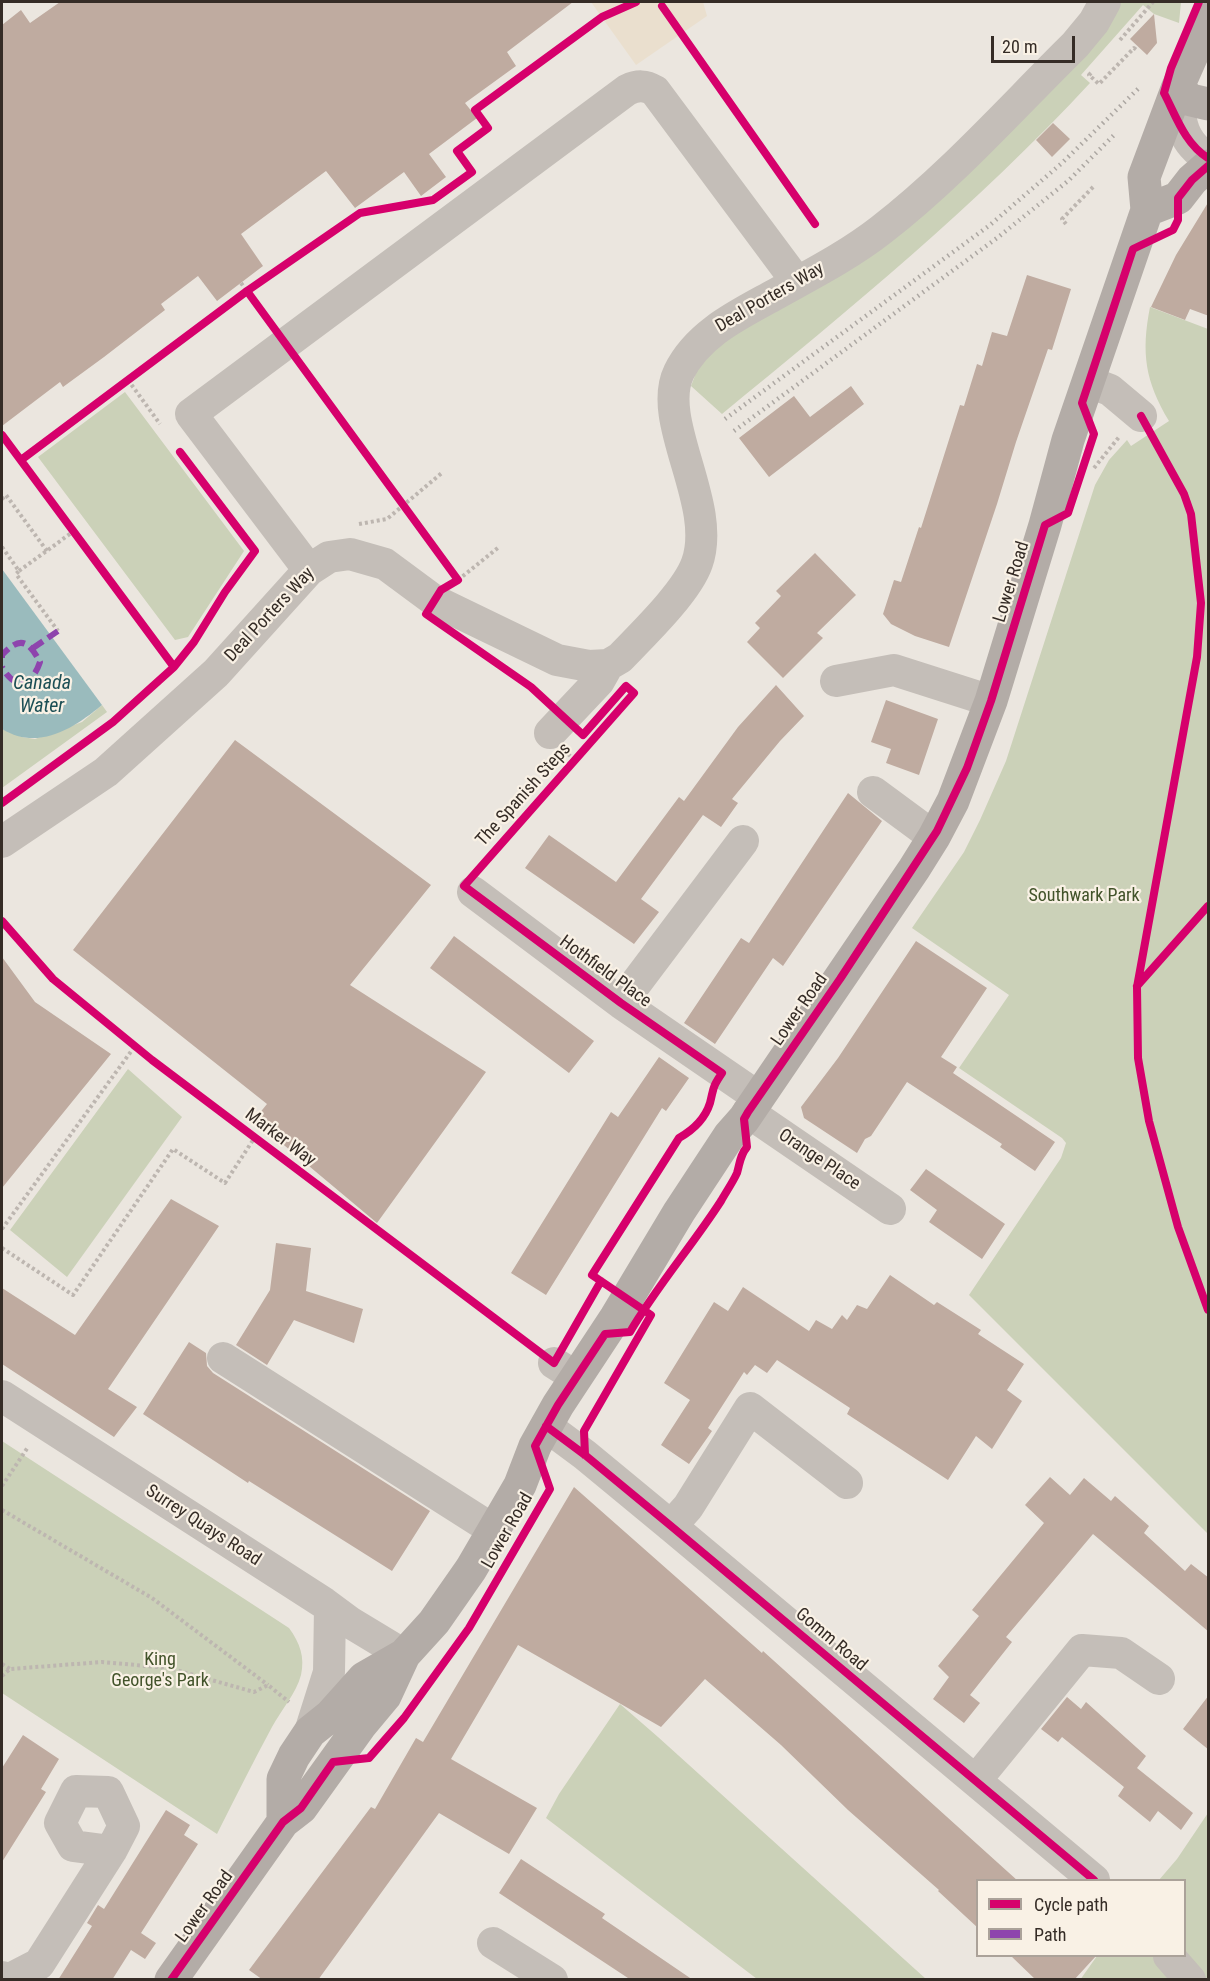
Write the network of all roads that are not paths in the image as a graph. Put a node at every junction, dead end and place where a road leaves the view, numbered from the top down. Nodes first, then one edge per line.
1 (1105, 2) edge
2 (1209, 19) edge
3 (1177, 90) junction
4 (1209, 105) edge
5 (1209, 158) edge
6 (1209, 166) edge
7 (1148, 210) junction
8 (797, 282) junction
9 (1089, 382) junction
10 (1141, 416) road end
11 (309, 570) junction
12 (608, 665) junction
13 (836, 681) dead end
14 (991, 701) junction
15 (550, 733) dead end
16 (873, 792) dead end
17 (934, 837) junction
18 (743, 841) dead end
19 (2, 842) edge
20 (472, 892) dead end
21 (621, 1003) junction
22 (753, 1105) junction
23 (890, 1209) dead end
24 (224, 1358) dead end
25 (2, 1396) edge
26 (546, 1426) junction
27 (847, 1483) dead end
28 (671, 1526) junction
29 (495, 1531) junction
30 (330, 1608) junction
31 (404, 1655) junction
32 (1159, 1679) dead end
33 (303, 1719) junction
34 (976, 1780) junction
35 (283, 1822) junction
36 (111, 1851) dead end
37 (1092, 1879) edge
38 (493, 1943) dead end
39 (1170, 1957) edge
40 (2, 1977) edge
41 (171, 1980) edge
42 (552, 1980) edge
43 (1190, 1980) edge

1 - 8 street, Deal Porters Way
2 - 3 main road, Lower Road
3 - 4 main road
3 - 5 street
3 - 7 main road, Lower Road
6 - 7 main road
7 - 9 main road, Lower Road
8 - 11 street
8 - 12 street, Deal Porters Way
9 - 10 street
9 - 14 main road, Lower Road
11 - 12 street, Deal Porters Way
11 - 19 street, Deal Porters Way
12 - 15 street, Deal Porters Way
13 - 14 street
14 - 17 main road, Lower Road
16 - 17 street
17 - 22 main road, Lower Road
18 - 21 street, Hothfield Place
20 - 21 street, Hothfield Place
21 - 22 street, Hothfield Place
22 - 23 street, Orange Place
22 - 26 main road, Lower Road
24 - 29 street
25 - 30 street, Surrey Quays Road
26 - 28 street, Gomm Road
26 - 29 main road, Lower Road
27 - 28 street
28 - 34 street, Gomm Road
29 - 31 main road, Lower Road
30 - 31 street, Surrey Quays Road
30 - 33 street
31 - 33 main road
31 - 35 main road, Lower Road
32 - 34 street
33 - 35 main road
34 - 37 street, Gomm Road
35 - 41 main road, Lower Road
36 - 40 street
38 - 42 street
39 - 43 street

